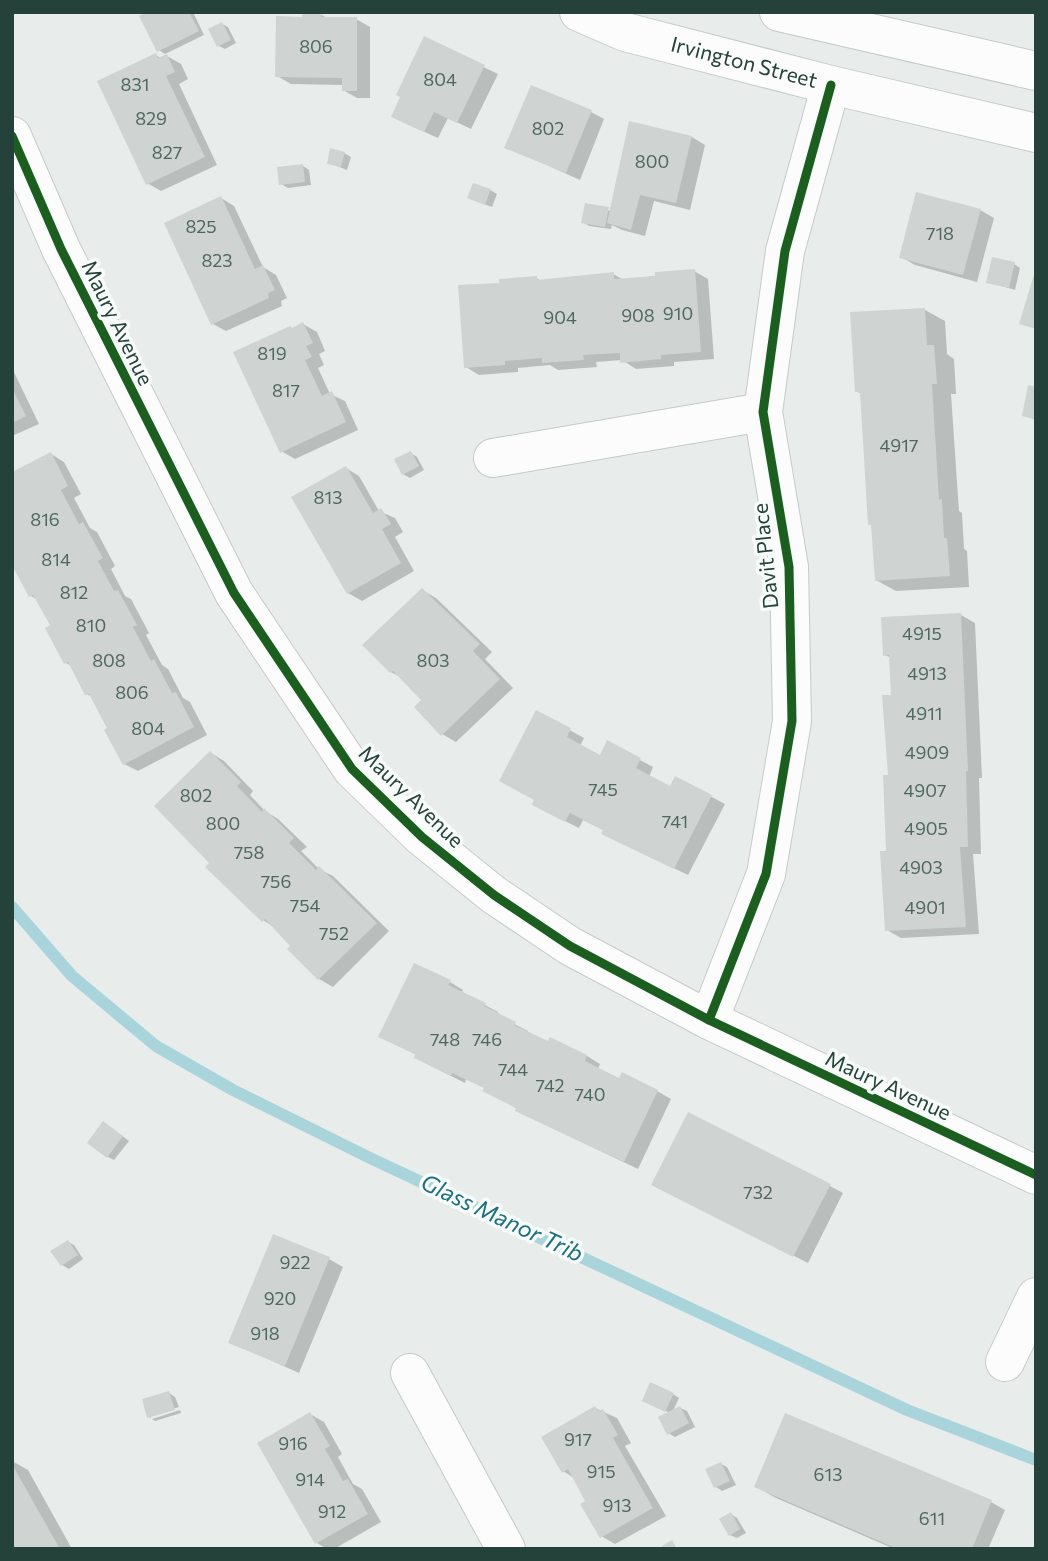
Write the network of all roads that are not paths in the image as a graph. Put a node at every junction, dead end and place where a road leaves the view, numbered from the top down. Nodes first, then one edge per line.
1 (579, 12) edge
2 (779, 12) edge
3 (1036, 71) edge
4 (831, 85) junction
5 (1036, 133) edge
6 (12, 136) edge
7 (763, 412) junction
8 (493, 458) dead end
9 (709, 1020) junction
10 (1036, 1175) edge
11 (1036, 1297) edge
12 (1005, 1362) dead end
13 (410, 1373) dead end
14 (506, 1549) edge

1 - 4 street, Irvington Street
2 - 3 street
4 - 5 street, Irvington Street
4 - 7 street, Davit Place
6 - 9 street, Maury Avenue
7 - 8 street
7 - 9 street, Davit Place
9 - 10 street, Maury Avenue
11 - 12 street
13 - 14 street

